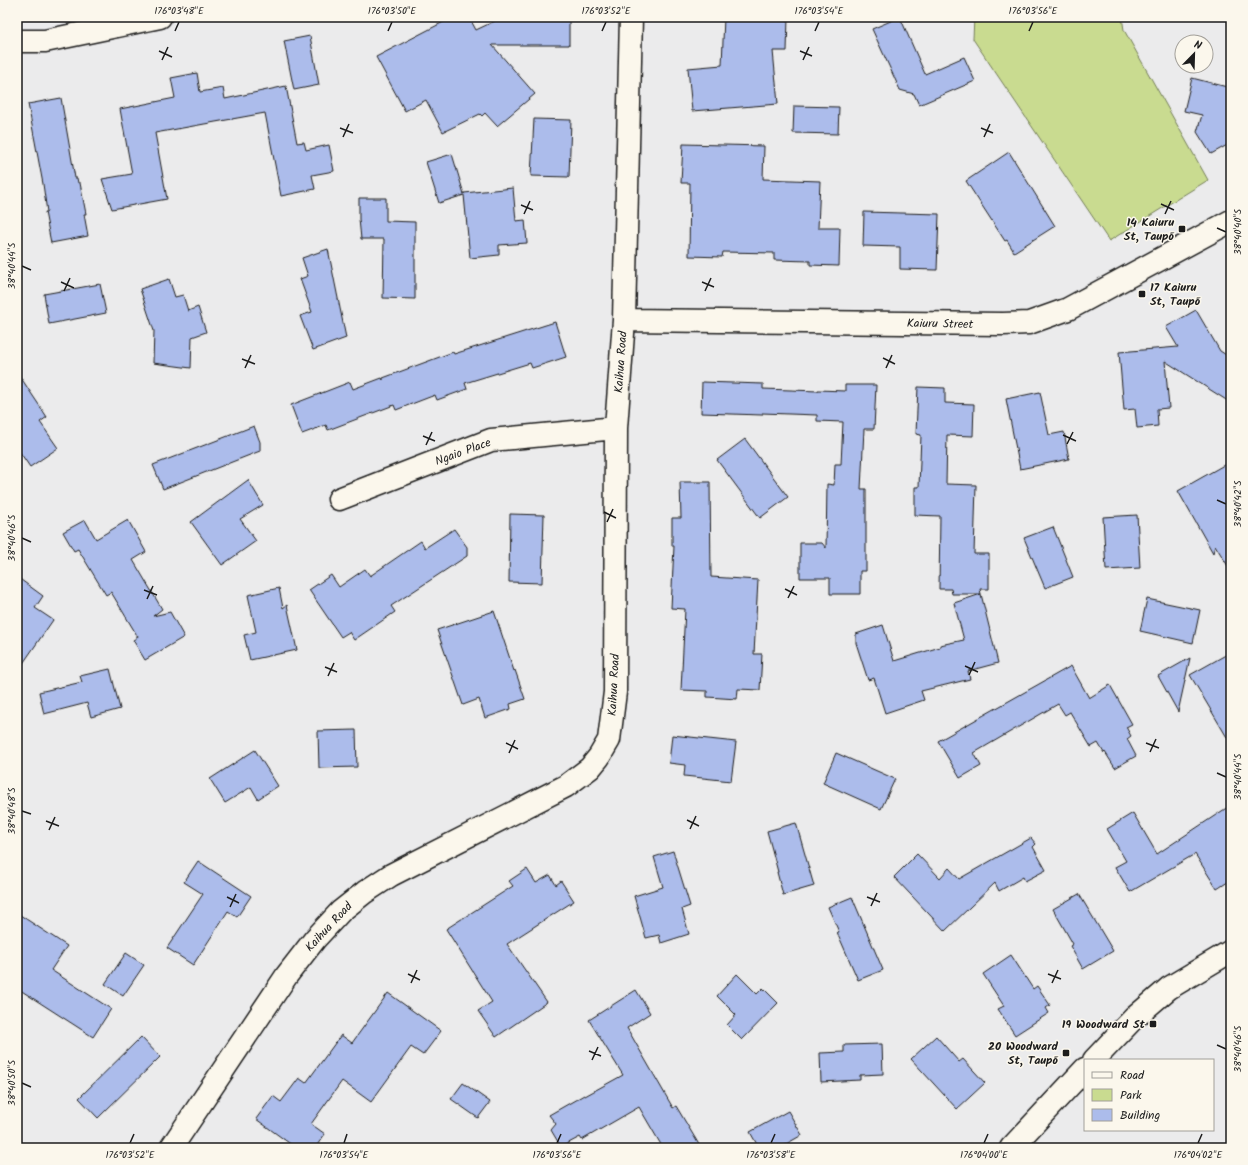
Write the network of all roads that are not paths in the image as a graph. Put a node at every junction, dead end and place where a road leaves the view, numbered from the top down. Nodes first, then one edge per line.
1 (160, 17) edge
2 (631, 17) edge
3 (17, 41) edge
4 (1231, 221) edge
5 (624, 320) junction
6 (616, 428) junction
7 (339, 499) dead end
8 (1231, 951) edge
9 (1095, 1059) edge
10 (1084, 1070) edge
11 (171, 1148) edge
12 (1011, 1148) edge

1 - 3 street
2 - 5 street, Kaihua Road
4 - 5 street, Kaiuru Street
5 - 6 street, Kaihua Road
6 - 7 street, Ngaio Place
6 - 11 street, Kaihua Road
8 - 9 street
10 - 12 street

